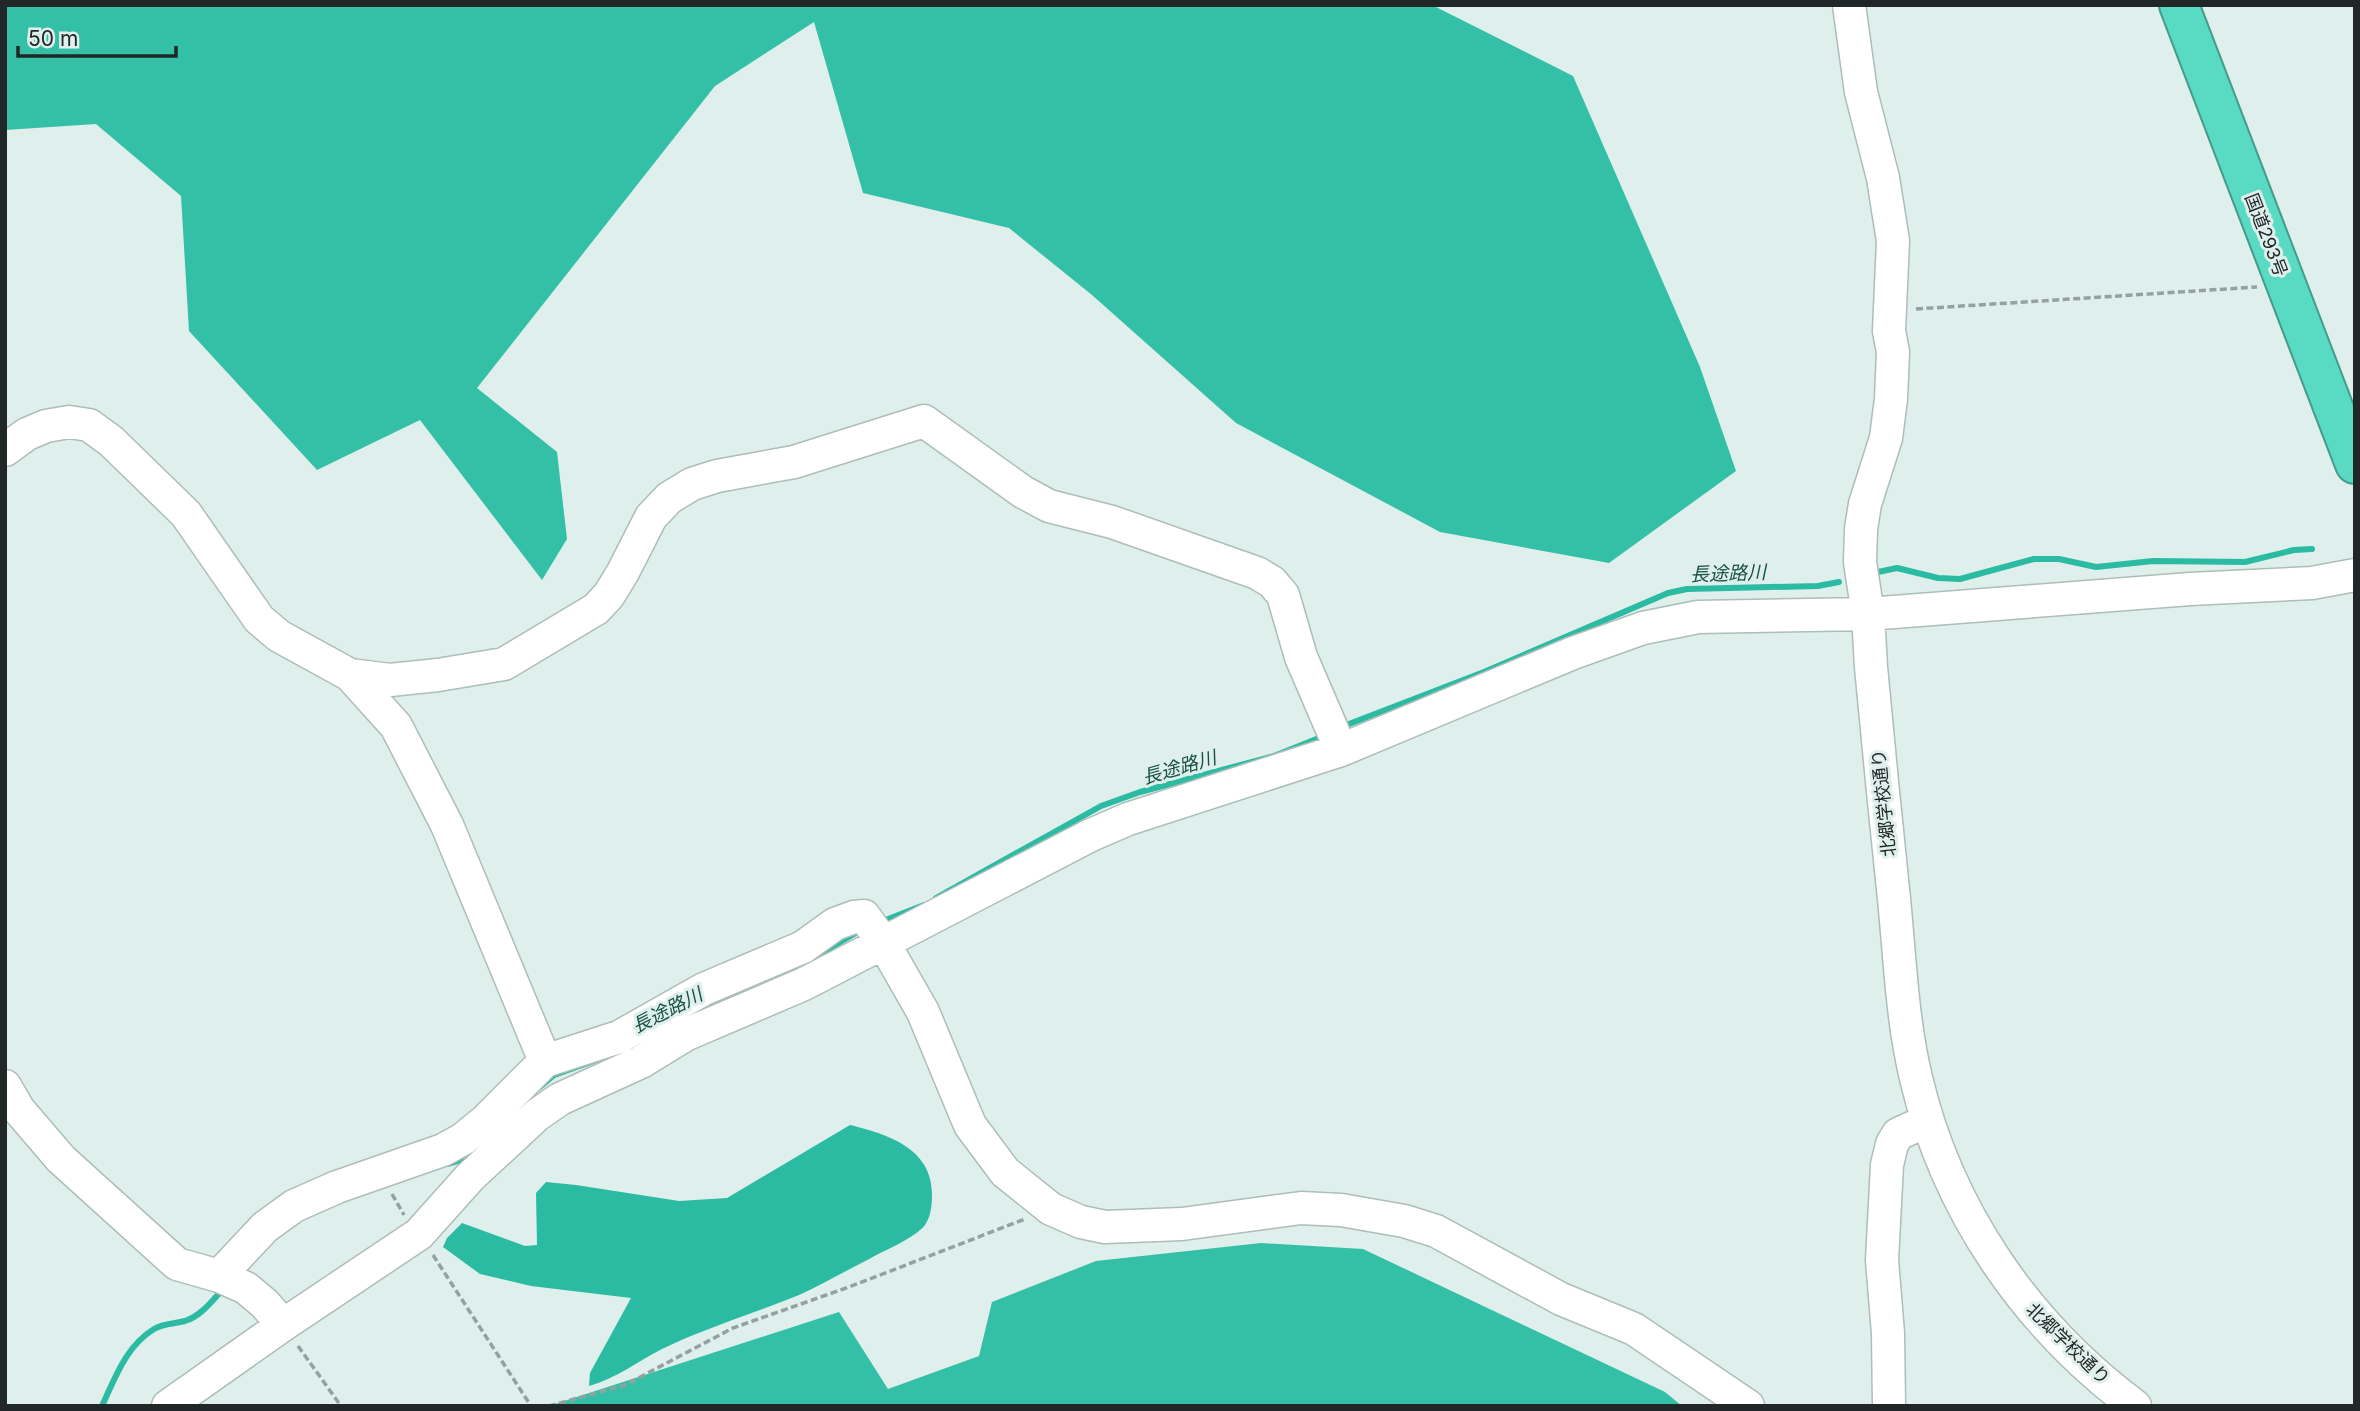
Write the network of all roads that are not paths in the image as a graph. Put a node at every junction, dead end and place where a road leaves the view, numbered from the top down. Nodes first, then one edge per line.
1 (1849, 5) edge
2 (2179, 5) edge
3 (2351, 446) edge
4 (5, 450) edge
5 (2355, 575) edge
6 (1868, 614) junction
7 (350, 675) junction
8 (1341, 750) junction
9 (883, 942) junction
10 (545, 1061) junction
11 (5, 1086) edge
12 (1927, 1121) junction
13 (219, 1276) junction
14 (283, 1325) junction
15 (168, 1406) edge
16 (1748, 1406) edge
17 (1889, 1406) edge
18 (2135, 1406) edge

1 - 6 street, 北郷学校通り
2 - 3 highway, 国道293号
4 - 7 street
5 - 6 street
6 - 8 street
6 - 12 street, 北郷学校通り
7 - 8 street
7 - 10 street
8 - 9 street
9 - 10 street
9 - 14 street
9 - 16 street
10 - 13 street
11 - 13 street
12 - 17 street
12 - 18 street, 北郷学校通り
13 - 14 street
14 - 15 street

